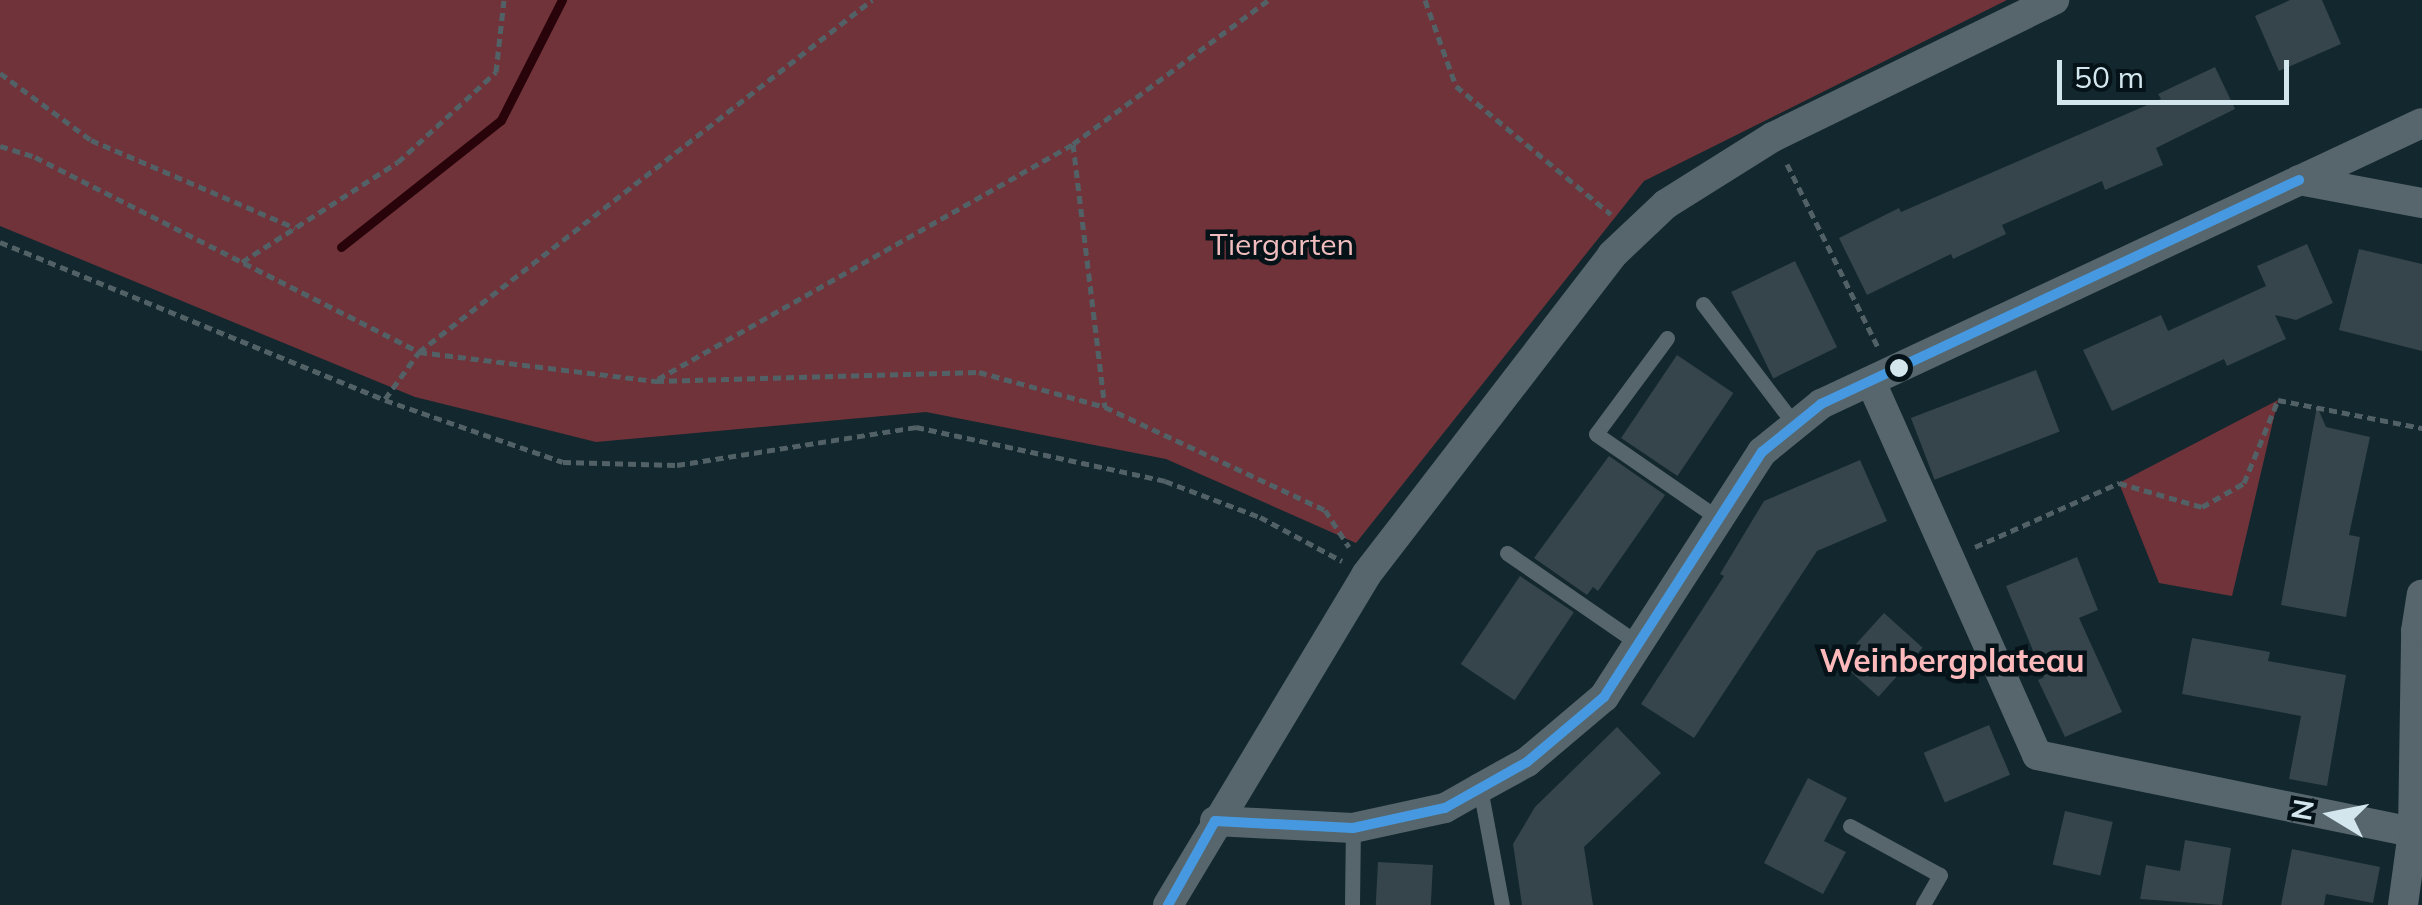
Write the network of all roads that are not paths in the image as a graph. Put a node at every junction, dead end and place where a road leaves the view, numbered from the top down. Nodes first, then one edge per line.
1 (2054, 0) edge
2 (2422, 123) edge
3 (2299, 180) junction
4 (2422, 204) edge
5 (1703, 304) dead end
6 (1668, 338) dead end
7 (1880, 377) junction
8 (1795, 425) junction
9 (1719, 519) junction
10 (1506, 553) dead end
11 (2422, 594) edge
12 (1638, 644) junction
13 (1480, 788) junction
14 (1215, 821) junction
15 (1850, 826) dead end
16 (1353, 828) junction
17 (2413, 832) junction
18 (1168, 905) edge
19 (1352, 905) edge
20 (1502, 905) edge
21 (1923, 905) edge
22 (2403, 905) edge

1 - 14 street
2 - 3 street
3 - 4 street
3 - 7 street
5 - 8 lane
6 - 9 lane
7 - 8 street
7 - 17 street
8 - 9 street
9 - 12 street
10 - 12 lane
11 - 17 street
12 - 13 street
13 - 16 street
13 - 20 lane
14 - 16 street
14 - 18 street
15 - 21 lane
16 - 19 lane
17 - 22 street

